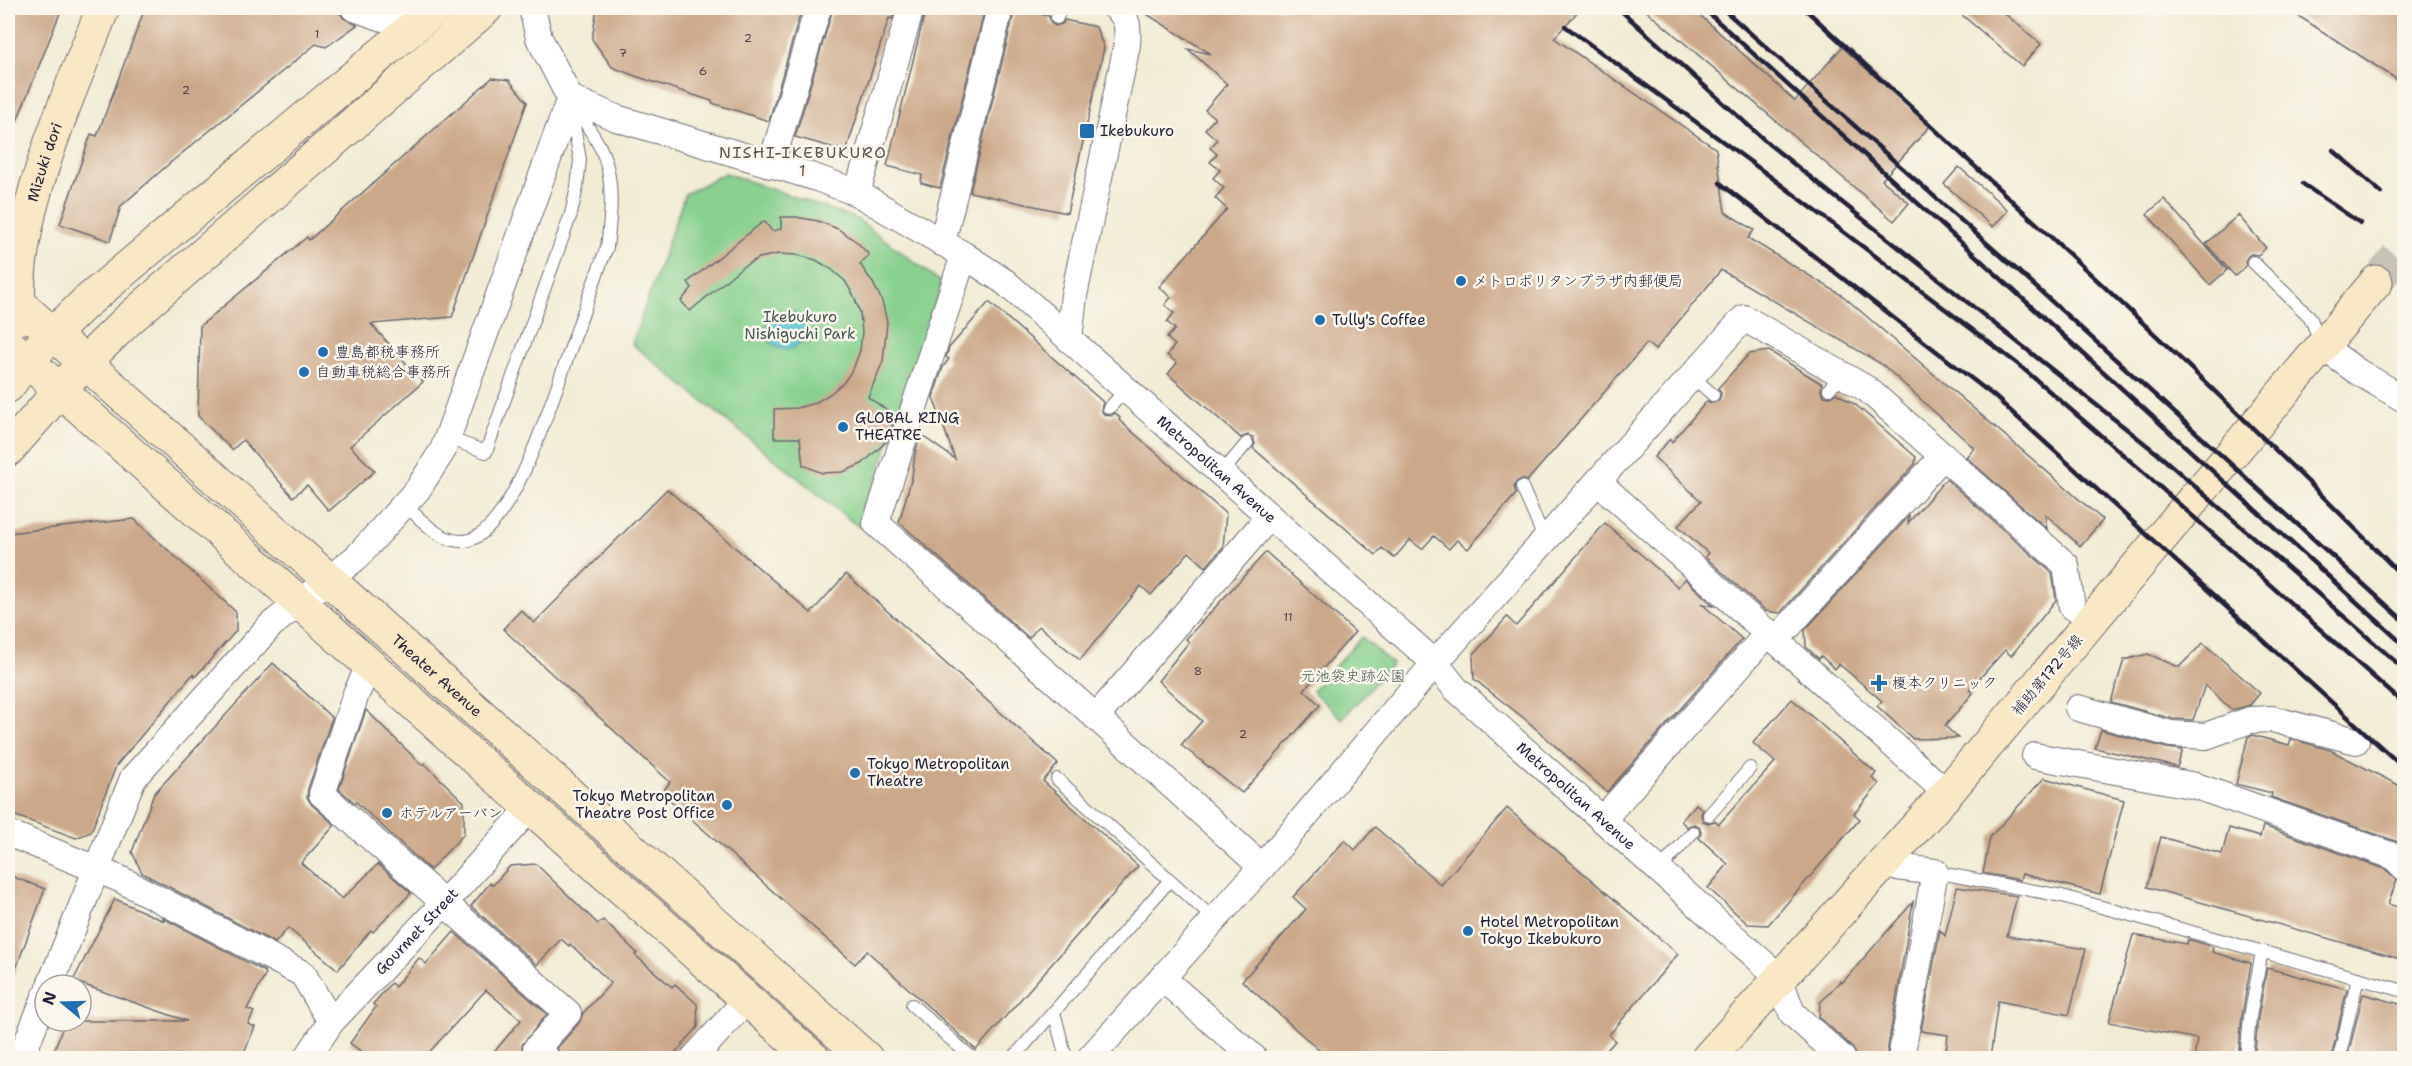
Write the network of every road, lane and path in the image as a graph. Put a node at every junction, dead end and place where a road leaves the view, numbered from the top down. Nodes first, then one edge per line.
1 (103, 8) edge
2 (354, 8) edge
3 (486, 8) edge
4 (532, 8) edge
5 (818, 8) edge
6 (911, 8) edge
7 (1000, 8) edge
8 (1116, 8) edge
9 (424, 18) edge
10 (570, 98) junction
11 (771, 165) junction
12 (857, 193) junction
13 (953, 249) junction
14 (2253, 262) dead end
15 (2376, 282) tunnel mouth
16 (13, 298) edge
17 (53, 335) junction
18 (1068, 339) junction
19 (2323, 347) junction
20 (85, 363) junction
21 (14, 364) edge
22 (1692, 376) junction
23 (59, 390) junction
24 (1713, 394) dead end
25 (2404, 399) edge
26 (448, 438) junction
27 (1247, 443) dead end
28 (8, 450) edge
29 (1943, 456) junction
30 (1220, 475) junction
31 (1598, 482) junction
32 (1522, 487) dead end
33 (405, 505) junction
34 (1269, 518) junction
35 (1546, 541) junction
36 (328, 579) junction
37 (299, 602) junction
38 (2072, 607) dead end
39 (1773, 636) junction
40 (1435, 663) junction
41 (369, 664) junction
42 (2078, 708) dead end
43 (1096, 717) junction
44 (2356, 741) dead end
45 (2035, 756) dead end
46 (1750, 768) dead end
47 (1057, 779) dead end
48 (1947, 793) junction
49 (530, 808) junction
50 (1708, 815) dead end
51 (1603, 819) junction
52 (8, 832) edge
53 (1693, 832) dead end
54 (1882, 865) junction
55 (1262, 867) junction
56 (2404, 867) edge
57 (96, 869) junction
58 (1659, 870) junction
59 (1935, 872) junction
60 (1170, 880) junction
61 (445, 902) junction
62 (1215, 920) junction
63 (2262, 951) junction
64 (55, 973) edge
65 (1162, 978) junction
66 (1779, 978) junction
67 (2358, 978) junction
68 (2404, 991) edge
69 (747, 999) junction
70 (912, 1005) dead end
71 (1054, 1012) junction
72 (33, 1028) edge
73 (322, 1045) edge
74 (21, 1059) edge
75 (546, 1059) edge
76 (694, 1059) edge
77 (813, 1059) edge
78 (866, 1059) edge
79 (972, 1059) edge
80 (1014, 1059) edge
81 (1066, 1059) edge
82 (1090, 1059) edge
83 (1254, 1059) edge
84 (1708, 1059) edge
85 (1842, 1059) edge
86 (1901, 1059) edge
87 (2246, 1059) edge
88 (2339, 1059) edge

1 - 16 street, Mizuki dori
2 - 9 street
3 - 20 street
4 - 10 street
5 - 11 street
6 - 12 street
7 - 13 street
8 - 18 street
9 - 17 street
10 - 11 street, Metropolitan Avenue
10 - 26 street
10 - 26 lane
10 - 33 lane
11 - 12 street, Metropolitan Avenue
12 - 13 street, Metropolitan Avenue
13 - 18 street, Metropolitan Avenue
13 - 43 street
14 - 19 lane
15 - 19 street, 補助第172号線
16 - 17 street, Theater Avenue
16 - 21 street, Mizuki dori
17 - 20 street, Theater Avenue
17 - 21 street
18 - 30 street, Metropolitan Avenue
19 - 25 street
19 - 48 street, 補助第172号線
20 - 23 street
20 - 36 street, Theater Avenue
21 - 23 street
22 - 24 lane
22 - 29 street
22 - 31 street
23 - 28 street
23 - 37 street
26 - 33 street
27 - 30 lane
29 - 38 street
29 - 39 street
30 - 34 street, Metropolitan Avenue
31 - 35 street
31 - 39 street
32 - 35 lane
33 - 36 street
34 - 40 street, Metropolitan Avenue
34 - 43 street
35 - 40 street
36 - 37 street
36 - 78 street, Theater Avenue
37 - 41 street
37 - 57 street
39 - 48 street
39 - 51 street
40 - 51 street, Metropolitan Avenue
40 - 55 street
41 - 49 street
41 - 61 street
42 - 44 street
43 - 55 street
45 - 56 street
46 - 50 lane
47 - 60 lane
48 - 54 street, 補助第172号線
49 - 61 street, Gourmet Street
49 - 69 street
51 - 58 street, Metropolitan Avenue
52 - 57 street
53 - 58 lane
54 - 59 street
54 - 66 street, 補助第172号線
55 - 62 street
57 - 64 street
57 - 73 street
58 - 66 street, Metropolitan Avenue
59 - 63 lane
59 - 86 street
60 - 62 lane
60 - 71 lane
61 - 73 street, Gourmet Street
61 - 75 street
62 - 65 street
63 - 67 lane
63 - 87 lane
65 - 82 street
65 - 83 street
66 - 84 street, 補助第172号線
66 - 85 street
67 - 68 lane
67 - 88 lane
69 - 76 street
69 - 77 street
70 - 79 lane
71 - 80 lane
71 - 81 lane
72 - 74 street

